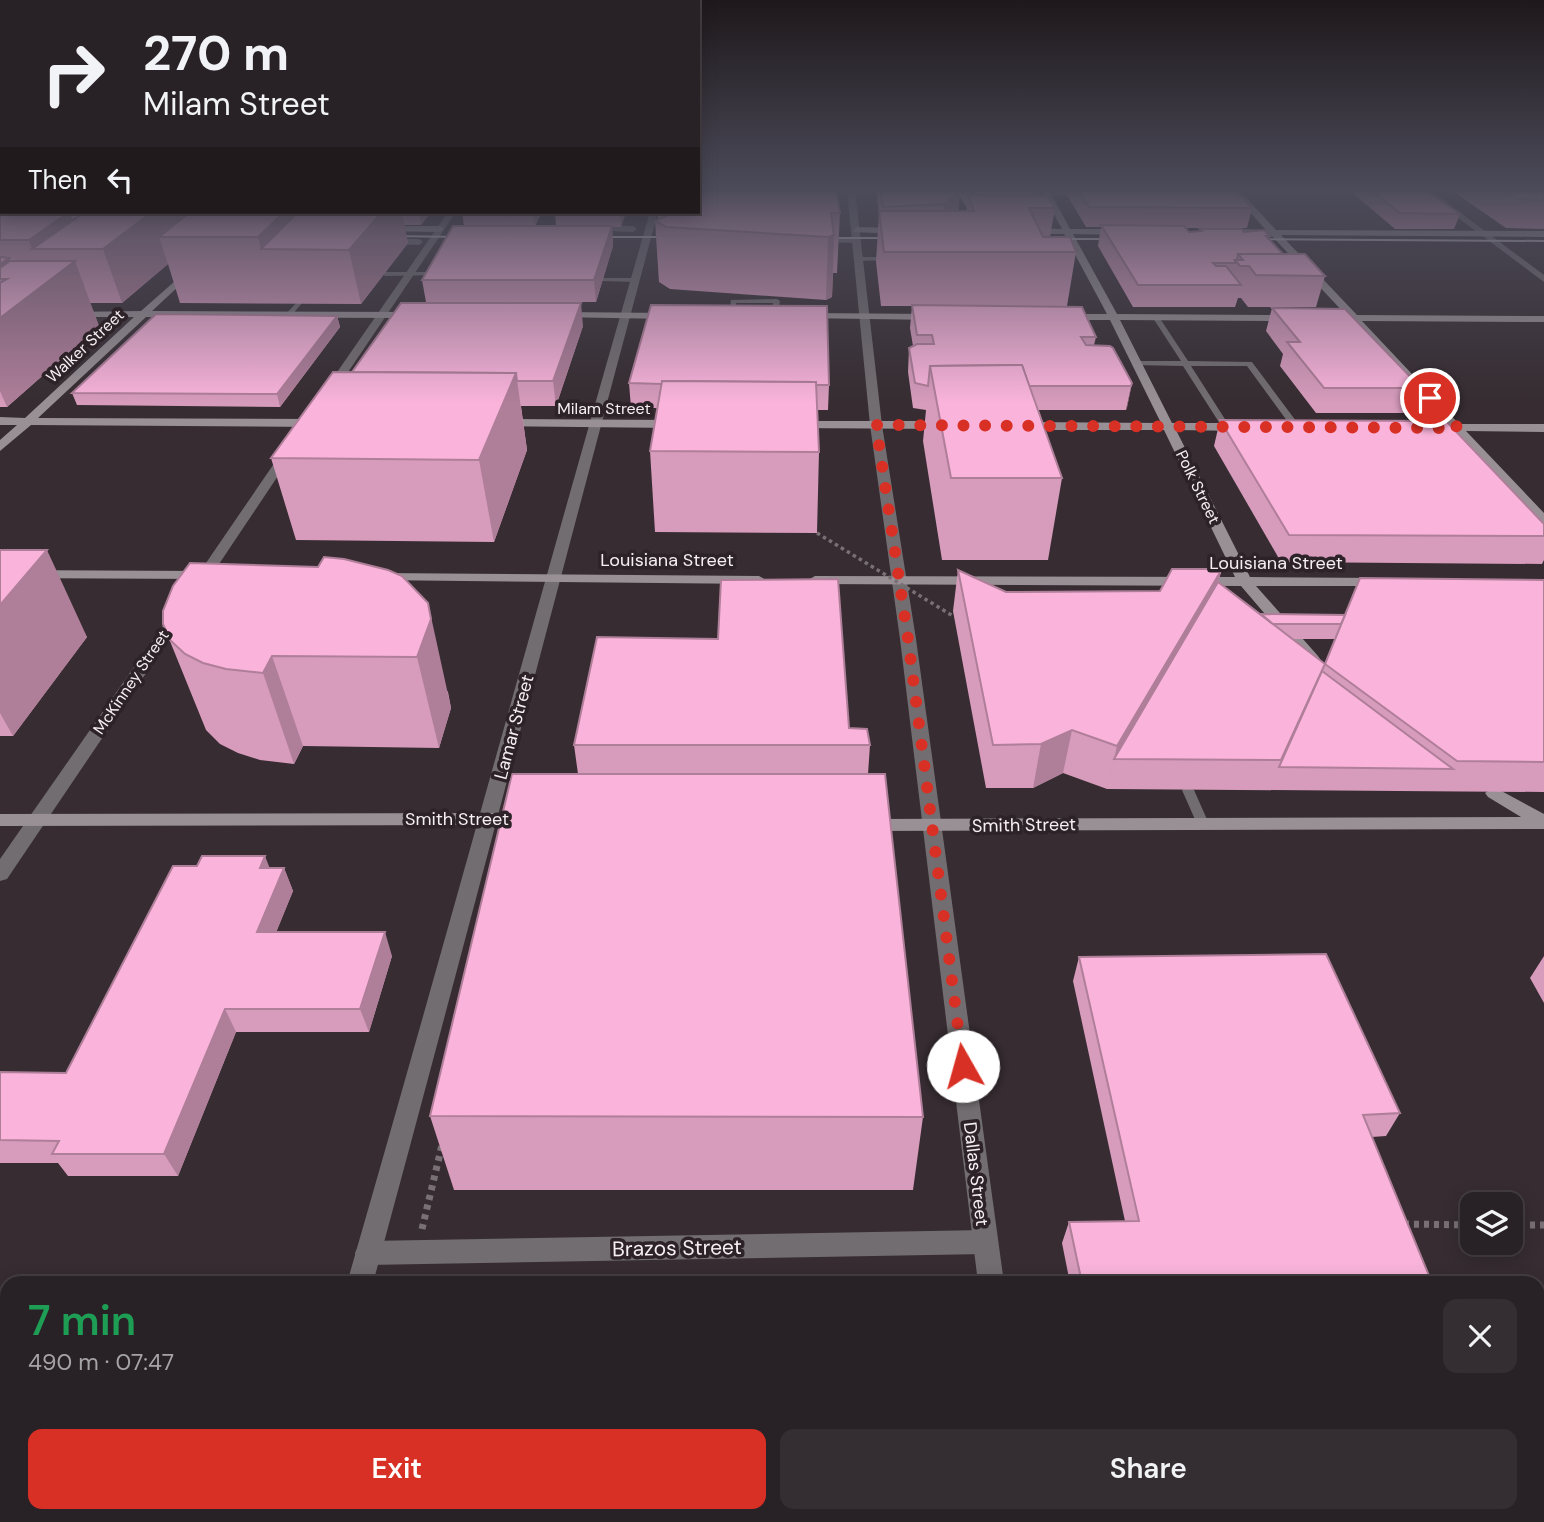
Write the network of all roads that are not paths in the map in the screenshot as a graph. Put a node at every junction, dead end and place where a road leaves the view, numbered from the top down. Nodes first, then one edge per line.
1 (200, 261) edge
2 (420, 261) edge
3 (640, 261) edge
4 (859, 261) edge
5 (1083, 261) edge
6 (1302, 261) edge
7 (1520, 261) edge
8 (385, 274) edge
9 (410, 274) junction
10 (441, 274) edge
11 (1544, 279) edge
12 (603, 280) edge
13 (635, 280) junction
14 (299, 303) edge
15 (65, 314) edge
16 (143, 314) junction
17 (262, 314) junction
18 (289, 314) junction
19 (382, 315) junction
20 (420, 315) edge
21 (544, 315) edge
22 (625, 316) junction
23 (683, 316) edge
24 (720, 316) edge
25 (738, 316) joint
26 (770, 316) joint
27 (788, 316) edge
28 (800, 316) edge
29 (866, 317) junction
30 (952, 317) edge
31 (1047, 317) edge
32 (1114, 318) junction
33 (1157, 318) junction
34 (1302, 318) edge
35 (1316, 318) edge
36 (1354, 318) junction
37 (1544, 319) edge
38 (254, 324) edge
39 (1136, 363) junction
40 (1186, 363) junction
41 (341, 375) junction
42 (354, 375) edge
43 (316, 412) junction
44 (0, 421) edge
45 (28, 421) junction
46 (329, 423) edge
47 (485, 423) edge
48 (595, 424) junction
49 (683, 424) edge
50 (780, 425) edge
51 (876, 425) junction
52 (962, 425) edge
53 (1010, 426) edge
54 (1168, 426) junction
55 (1226, 426) junction
56 (1254, 427) edge
57 (1282, 427) edge
58 (1302, 427) joint
59 (1413, 427) edge
60 (1458, 428) junction
61 (1544, 428) edge
62 (0, 447) edge
63 (1544, 521) edge
64 (0, 574) edge
65 (204, 575) junction
66 (229, 575) edge
67 (367, 577) edge
68 (553, 579) junction
69 (771, 580) edge
70 (799, 580) edge
71 (899, 581) junction
72 (1245, 582) junction
73 (1392, 582) edge
74 (1312, 659) edge
75 (1188, 790) dead end
76 (1494, 793) dead end
77 (490, 818) junction
78 (538, 819) edge
79 (0, 820) edge
80 (37, 820) junction
81 (1544, 823) edge
82 (1203, 824) junction
83 (849, 825) edge
84 (932, 826) junction
85 (0, 874) edge
86 (985, 1242) junction
87 (368, 1253) junction
88 (362, 1276) edge
89 (989, 1276) edge

1 - 16 main road, Walker Street
2 - 9 street, McKinney Street
3 - 13 street, Lamar Street
4 - 29 street, Dallas Street
5 - 32 main road, Polk Street
6 - 36 main road
7 - 11 street
8 - 9 lane
9 - 10 lane
9 - 19 street, McKinney Street
12 - 13 lane
13 - 22 street, Lamar Street
14 - 18 lane
15 - 16 main road
16 - 17 main road
16 - 45 main road, Walker Street
17 - 18 main road
17 - 38 lane
18 - 19 main road
19 - 20 main road
19 - 41 street, McKinney Street
21 - 22 main road
22 - 23 main road
22 - 48 street, Lamar Street
24 - 25 main road
25 - 26 lane
26 - 27 main road
28 - 29 main road
29 - 30 main road
29 - 51 street, Dallas Street
31 - 32 main road
32 - 33 main road
32 - 39 main road, Polk Street
33 - 34 main road
33 - 40 lane
35 - 36 main road
36 - 37 main road
36 - 60 main road
39 - 40 lane
39 - 54 main road, Polk Street
40 - 55 lane
40 - 58 lane
41 - 42 lane
41 - 43 street, McKinney Street
43 - 45 main road
43 - 46 main road
43 - 65 street, McKinney Street
44 - 45 main road
45 - 62 main road, Walker Street
47 - 48 main road, Milam Street
48 - 49 main road, Milam Street
48 - 68 street, Lamar Street
50 - 51 main road
51 - 52 main road
51 - 71 street, Dallas Street
53 - 54 main road
54 - 55 main road
54 - 72 main road, Polk Street
55 - 56 main road
57 - 58 main road
59 - 60 main road
60 - 61 main road
60 - 63 main road
64 - 65 main road
65 - 66 main road
65 - 80 street, McKinney Street
67 - 68 main road, Louisiana Street
68 - 69 main road, Louisiana Street
68 - 77 street, Lamar Street
70 - 71 main road, Louisiana Street
71 - 72 main road, Louisiana Street
71 - 84 street, Dallas Street
72 - 73 main road, Louisiana Street
72 - 74 main road, Polk Street
75 - 82 lane
76 - 81 main road
77 - 78 main road, Smith Street
77 - 80 main road, Smith Street
77 - 87 street, Lamar Street
79 - 80 main road, Smith Street
80 - 85 street, McKinney Street
81 - 82 main road, Smith Street
82 - 84 main road, Smith Street
83 - 84 main road, Smith Street
84 - 86 street, Dallas Street
86 - 87 street, Brazos Street
86 - 89 street, Dallas Street
87 - 88 street, Lamar Street

